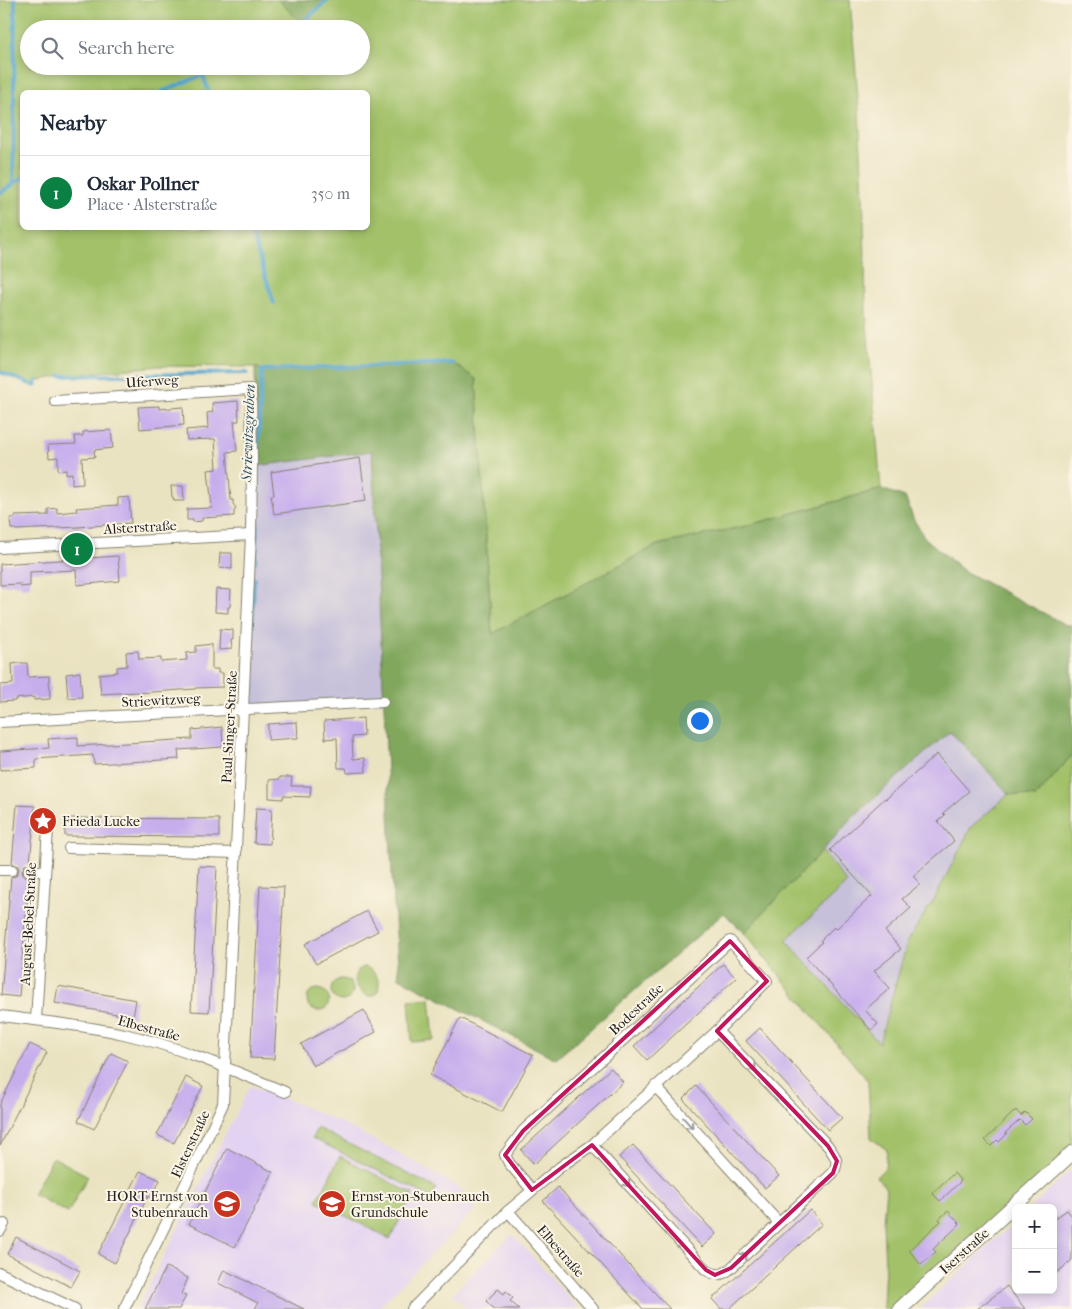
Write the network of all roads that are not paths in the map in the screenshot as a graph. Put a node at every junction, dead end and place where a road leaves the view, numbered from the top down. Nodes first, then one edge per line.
1 (251, 389) joint
2 (55, 401) dead end
3 (250, 534) junction
4 (0, 548) edge
5 (383, 702) dead end
6 (244, 710) junction
7 (0, 722) edge
8 (48, 829) dead end
9 (70, 848) dead end
10 (236, 852) junction
11 (0, 870) edge
12 (12, 870) dead end
13 (29, 871) dead end
14 (45, 871) junction
15 (0, 1016) edge
16 (36, 1020) junction
17 (718, 1031) junction
18 (226, 1067) junction
19 (655, 1086) junction
20 (285, 1092) dead end
21 (592, 1145) junction
22 (1072, 1153) edge
23 (532, 1190) junction
24 (508, 1211) junction
25 (779, 1224) junction
26 (0, 1273) edge
27 (75, 1309) edge
28 (124, 1309) edge
29 (412, 1309) edge
30 (593, 1309) edge
31 (900, 1309) edge

1 - 2 street, Uferweg
1 - 3 street, Paul-Singer-Straße
3 - 4 street, Alsterstraße
3 - 6 street, Paul-Singer-Straße
5 - 6 street, Striewitzweg
6 - 7 street, Striewitzweg
6 - 10 street, Paul-Singer-Straße
8 - 14 street, August-Bebel-Straße
9 - 10 street
10 - 18 street, Paul-Singer-Straße
11 - 12 street
13 - 14 street
14 - 16 street, August-Bebel-Straße
15 - 16 street, Elbestraße
16 - 18 street, Elbestraße
17 - 19 street, Bodestraße
17 - 23 street, Bodestraße
17 -> 25 street
18 - 20 street, Elbestraße
18 - 28 street, Elsterstraße
19 - 21 street, Bodestraße
19 -> 25 street
21 - 23 street, Bodestraße
21 -> 25 street
22 - 31 street, Iserstraße
23 - 24 street, Bodestraße
24 - 29 street, Bodestraße
24 - 30 street, Elbestraße
26 - 27 street

